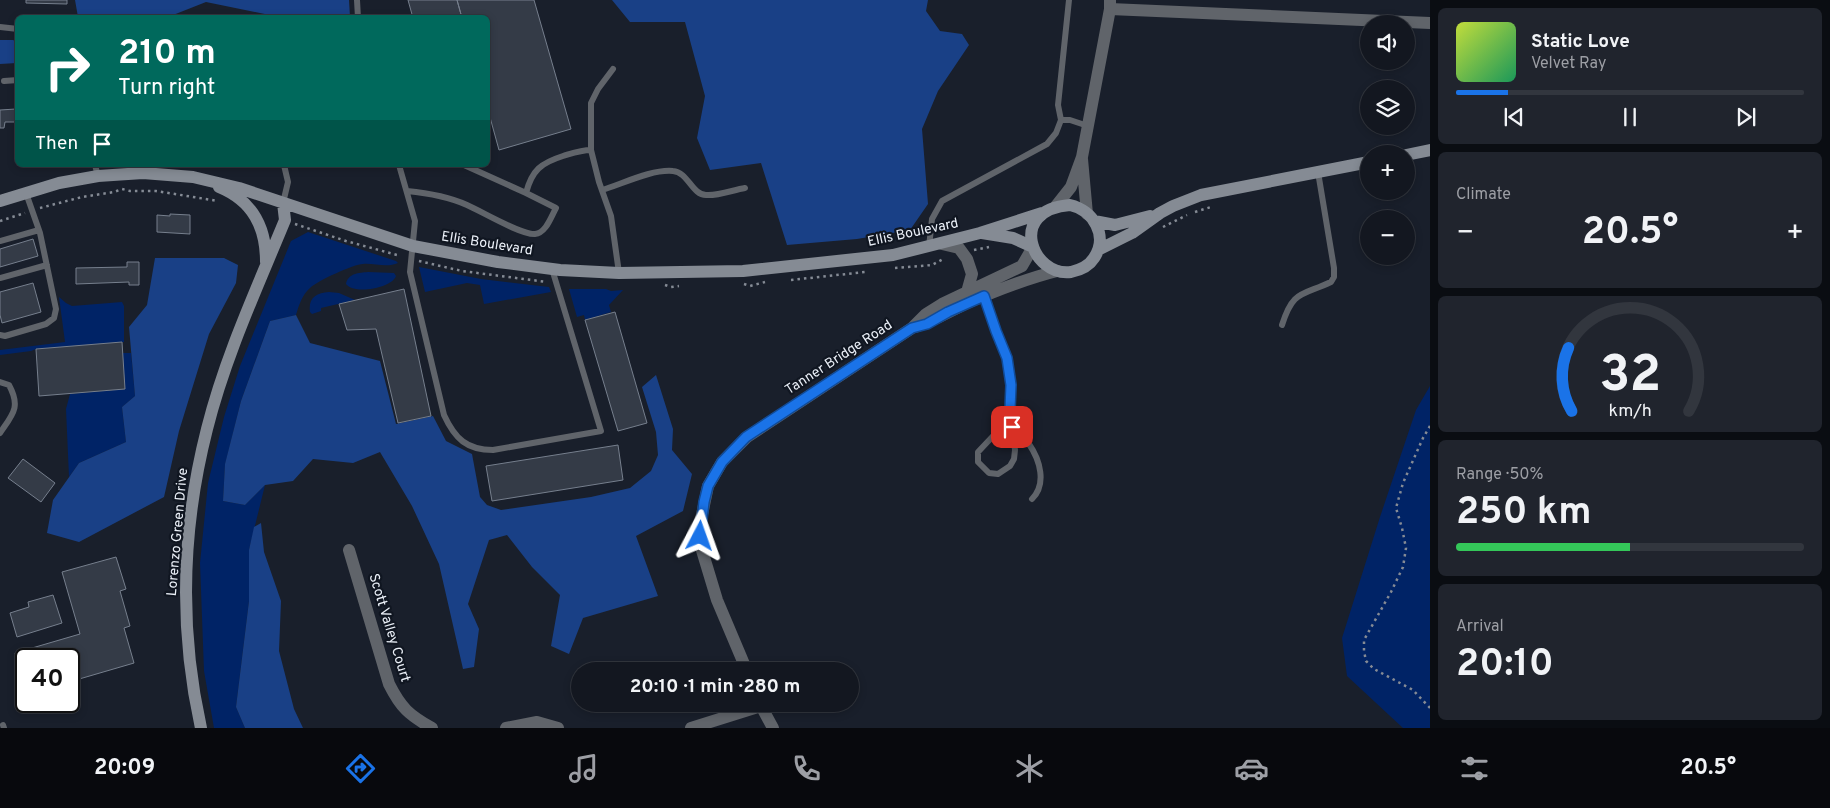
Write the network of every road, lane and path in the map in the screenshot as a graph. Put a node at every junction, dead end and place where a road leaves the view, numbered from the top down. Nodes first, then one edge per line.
1 (357, 0) edge
2 (1069, 0) edge
3 (1110, 5) edge
4 (358, 15) edge
5 (1430, 23) edge
6 (0, 27) edge
7 (15, 29) edge
8 (613, 69) dead end
9 (15, 80) edge
10 (4, 81) dead end
11 (1061, 120) junction
12 (1088, 126) junction
13 (591, 150) junction
14 (1430, 150) edge
15 (1415, 153) edge
16 (1082, 157) junction
17 (1360, 164) edge
18 (284, 167) edge
19 (401, 167) edge
20 (468, 167) edge
21 (97, 170) edge
22 (1318, 172) junction
23 (194, 177) junction
24 (745, 188) dead end
25 (602, 190) junction
26 (407, 191) junction
27 (26, 193) junction
28 (526, 193) junction
29 (0, 201) edge
30 (283, 203) junction
31 (224, 204) dead end
32 (1056, 206) junction
33 (31, 211) junction
34 (1042, 213) junction
35 (1160, 213) junction
36 (1091, 218) junction
37 (0, 221) edge
38 (39, 230) junction
39 (980, 233) junction
40 (0, 241) edge
41 (942, 244) junction
42 (413, 246) junction
43 (929, 246) junction
44 (1033, 247) junction
45 (1098, 250) junction
46 (47, 265) junction
47 (552, 269) junction
48 (1056, 271) junction
49 (619, 273) junction
50 (0, 278) edge
51 (261, 279) junction
52 (982, 291) junction
53 (967, 292) junction
54 (1282, 325) dead end
55 (912, 328) junction
56 (0, 335) edge
57 (0, 382) edge
58 (1011, 417) junction
59 (1430, 426) edge
60 (1012, 427) junction
61 (0, 433) edge
62 (1032, 499) dead end
63 (349, 550) dead end
64 (743, 662) edge
65 (1430, 708) edge
66 (740, 712) edge
67 (765, 712) edge
68 (201, 728) edge
69 (432, 728) edge
70 (506, 728) edge
71 (558, 728) edge
72 (691, 728) edge
73 (773, 728) edge

1 - 4 lane
2 - 11 lane
3 - 5 street
3 - 12 street
6 - 7 lane
8 - 13 lane
9 - 10 lane
11 - 12 lane
11 - 43 lane
12 - 16 street
13 - 25 lane
13 - 28 lane
14 - 15 main road
16 - 32 street
16 - 36 street
17 - 22 main road
18 - 30 lane
19 - 26 lane
20 - 28 lane
21 - 23 main road, Ellis Boulevard
21 - 27 main road, Ellis Boulevard
22 - 35 main road
22 - 54 lane
23 - 30 main road, Ellis Boulevard
23 - 51 main road
24 - 25 lane
25 - 49 lane
26 - 28 lane
26 - 42 lane
27 - 29 main road, Ellis Boulevard
27 - 33 lane
30 - 42 main road, Ellis Boulevard
30 - 51 main road, Lorenzo Green Drive
31 - 33 path
32 - 34 main road
32 - 36 main road
33 - 37 path
33 - 38 lane
34 - 39 main road, Ellis Boulevard
34 - 44 main road
35 - 36 main road
35 - 45 main road
36 - 45 main road
38 - 40 lane
38 - 46 lane
39 - 41 main road, Ellis Boulevard
39 - 44 main road, Ellis Boulevard
41 - 43 main road, Ellis Boulevard
41 - 53 street
42 - 47 main road, Ellis Boulevard
42 - 47 lane
43 - 49 main road, Ellis Boulevard
44 - 48 main road
44 - 52 street, Tanner Bridge Road
45 - 48 main road
46 - 50 lane
46 - 56 lane
47 - 49 main road, Ellis Boulevard
48 - 52 street, Tanner Bridge Road
51 - 68 main road, Lorenzo Green Drive
52 - 53 street, Tanner Bridge Road
52 - 55 street, Tanner Bridge Road
52 - 58 lane
53 - 55 street, Tanner Bridge Road
55 - 64 street, Tanner Bridge Road
57 - 61 lane
58 - 60 lane
58 - 60 lane
59 - 65 path
60 - 62 lane
63 - 69 street, Scott Valley Court
66 - 72 street
67 - 73 street
70 - 71 street

